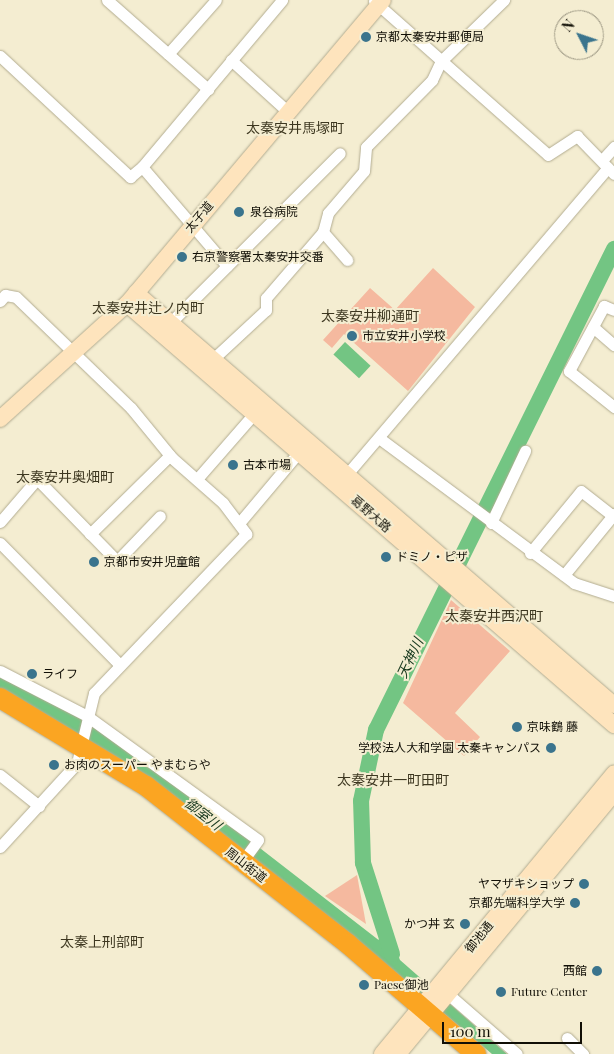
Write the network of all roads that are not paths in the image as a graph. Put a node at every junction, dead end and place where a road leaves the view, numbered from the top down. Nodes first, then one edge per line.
1 (107, 0) edge
2 (216, 0) edge
3 (282, 0) edge
4 (504, 0) edge
5 (378, 2) edge
6 (168, 54) junction
7 (0, 56) edge
8 (231, 60) junction
9 (441, 61) junction
10 (208, 89) junction
11 (287, 111) junction
12 (614, 147) edge
13 (340, 153) dead end
14 (142, 167) junction
15 (608, 167) edge
16 (191, 226) junction
17 (322, 232) junction
18 (347, 260) dead end
19 (226, 266) junction
20 (132, 299) junction
21 (0, 301) edge
22 (614, 310) edge
23 (170, 323) junction
24 (593, 327) junction
25 (614, 345) edge
26 (75, 354) junction
27 (212, 359) junction
28 (614, 407) edge
29 (259, 408) junction
30 (0, 419) edge
31 (379, 438) junction
32 (525, 451) dead end
33 (299, 452) junction
34 (170, 455) junction
35 (197, 479) junction
36 (342, 480) junction
37 (613, 515) edge
38 (160, 516) dead end
39 (0, 522) edge
40 (240, 522) junction
41 (489, 522) junction
42 (90, 534) junction
43 (0, 544) edge
44 (530, 553) junction
45 (564, 575) junction
46 (460, 581) junction
47 (614, 596) edge
48 (120, 665) junction
49 (0, 671) edge
50 (0, 698) edge
51 (614, 704) edge
52 (0, 705) edge
53 (87, 718) junction
54 (614, 725) edge
55 (81, 743) junction
56 (614, 774) edge
57 (0, 775) edge
58 (614, 793) edge
59 (39, 806) junction
60 (0, 847) edge
61 (243, 859) junction
62 (444, 992) junction
63 (426, 1011) junction
64 (567, 1038) dead end
65 (382, 1054) edge
66 (398, 1054) edge
67 (467, 1054) edge
68 (476, 1054) edge
69 (517, 1054) edge
70 (583, 1054) edge

1 - 6 street
2 - 6 street
3 - 8 street
4 - 9 street
5 - 9 street
5 - 11 street, 太子道
6 - 10 street
7 - 14 street
8 - 10 street
8 - 11 street
9 - 15 street
9 - 17 street
10 - 14 street
11 - 16 street, 太子道
12 - 15 street
13 - 19 street
14 - 16 street
15 - 31 street
16 - 19 street
16 - 20 street, 太子道
17 - 18 street
17 - 27 street
19 - 23 street
20 - 23 street, 葛野大路
20 - 26 street, 太子道
20 - 29 street, 葛野大路
21 - 26 street
22 - 24 street
23 - 27 street, 葛野大路
24 - 25 street
24 - 28 street
26 - 30 street, 太子道
26 - 34 street
27 - 29 street, 葛野大路
29 - 33 street, 葛野大路
29 - 35 street
29 - 36 street, 葛野大路
31 - 36 street
31 - 41 street
32 - 41 street
33 - 36 street, 葛野大路
33 - 40 street
34 - 35 street
34 - 42 street
35 - 40 street
36 - 46 street, 葛野大路
37 - 44 street
37 - 45 street
38 - 42 street
39 - 42 street
40 - 48 street
41 - 44 street
43 - 48 street
44 - 45 street
45 - 47 street
46 - 51 street, 葛野大路
46 - 54 street, 葛野大路
48 - 53 street
49 - 53 street
50 - 55 highway, 周山街道
52 - 55 highway, 周山街道
53 - 55 street
53 - 61 street
55 - 59 street
55 - 61 highway, 周山街道
55 - 63 highway, 周山街道
56 - 62 street, 御池通
57 - 59 street
58 - 62 street, 御池通
59 - 60 street
61 - 63 highway, 周山街道
62 - 63 street, 御池通
62 - 69 street
63 - 65 street, 御池通
63 - 66 street, 御池通
63 - 67 highway, 周山街道
63 - 68 highway, 周山街道
64 - 70 street

